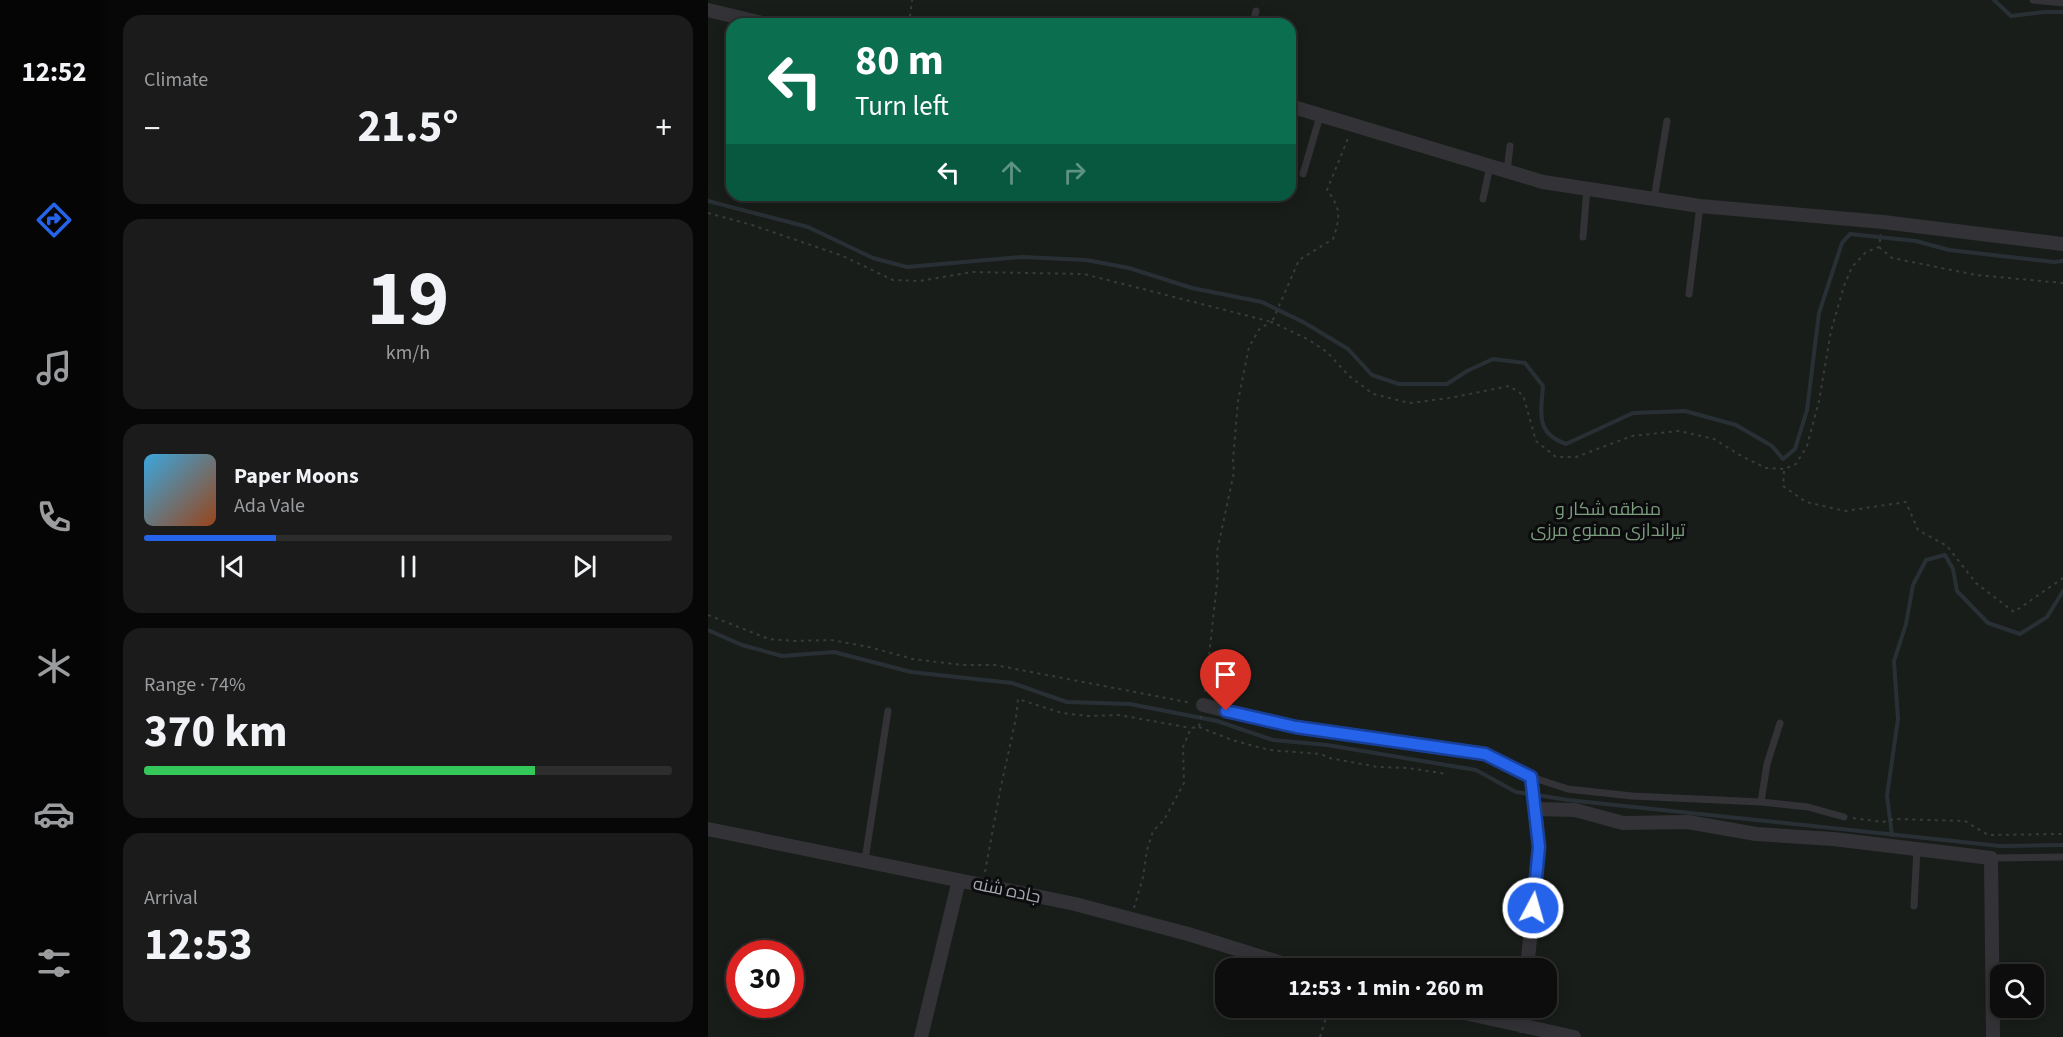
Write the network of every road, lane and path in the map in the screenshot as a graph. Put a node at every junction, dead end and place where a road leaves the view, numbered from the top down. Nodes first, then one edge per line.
1 (912, 0) edge
2 (2033, 0) edge
3 (2063, 3) edge
4 (708, 10) edge
5 (1256, 11) dead end
6 (741, 18) edge
7 (910, 18) edge
8 (1254, 18) edge
9 (1296, 108) edge
10 (1320, 116) junction
11 (1667, 121) dead end
12 (1354, 126) junction
13 (1510, 146) dead end
14 (1490, 166) junction
15 (1507, 171) junction
16 (1303, 174) dead end
17 (1587, 188) junction
18 (1483, 199) dead end
19 (1654, 199) junction
20 (1700, 206) junction
21 (708, 213) edge
22 (1882, 229) dead end
23 (1583, 237) dead end
24 (2063, 244) edge
25 (1879, 247) junction
26 (2063, 283) edge
27 (1689, 294) dead end
28 (1272, 322) junction
29 (1784, 469) junction
30 (2063, 578) edge
31 (708, 615) edge
32 (1203, 705) junction
33 (888, 711) dead end
34 (1780, 723) dead end
35 (1191, 728) junction
36 (1447, 774) dead end
37 (1531, 782) junction
38 (1761, 802) junction
39 (1534, 806) junction
40 (1844, 817) joint
41 (708, 829) edge
42 (2063, 834) edge
43 (1917, 849) junction
44 (2063, 857) edge
45 (1991, 858) junction
46 (865, 860) junction
47 (959, 880) junction
48 (983, 885) junction
49 (1914, 906) dead end
50 (1131, 919) junction
51 (1265, 958) edge
52 (1528, 958) edge
53 (1326, 1018) edge
54 (1486, 1018) edge
55 (1522, 1018) edge
56 (1521, 1026) junction
57 (921, 1037) edge
58 (1320, 1037) edge
59 (1574, 1037) edge
60 (1993, 1037) edge

1 - 7 path
2 - 3 lane
4 - 6 street
5 - 8 lane
9 - 10 street
10 - 12 street
10 - 16 lane
11 - 19 lane
12 - 14 street
12 - 28 path
13 - 15 lane
14 - 15 street
14 - 18 lane
15 - 17 street
17 - 19 street
17 - 23 lane
19 - 20 street
20 - 24 street
20 - 27 lane
21 - 28 path
22 - 25 path
25 - 26 path
25 - 29 path
28 - 29 path
28 - 32 path
29 - 30 path
31 - 32 path
32 - 37 street
33 - 46 lane
34 - 38 lane
35 - 36 path
35 - 48 path
35 - 50 path
37 - 38 lane
37 - 39 street
38 - 40 lane
39 - 43 street
39 - 52 street
40 - 42 path
41 - 46 street, جاده شنه
43 - 45 street
43 - 49 lane
44 - 45 lane
45 - 60 street
46 - 47 street, جاده شنه
47 - 48 street, جاده شنه
47 - 57 street
48 - 50 street, جاده شنه
50 - 51 street, جاده شنه
53 - 58 path
54 - 56 street
55 - 56 street
56 - 59 street

